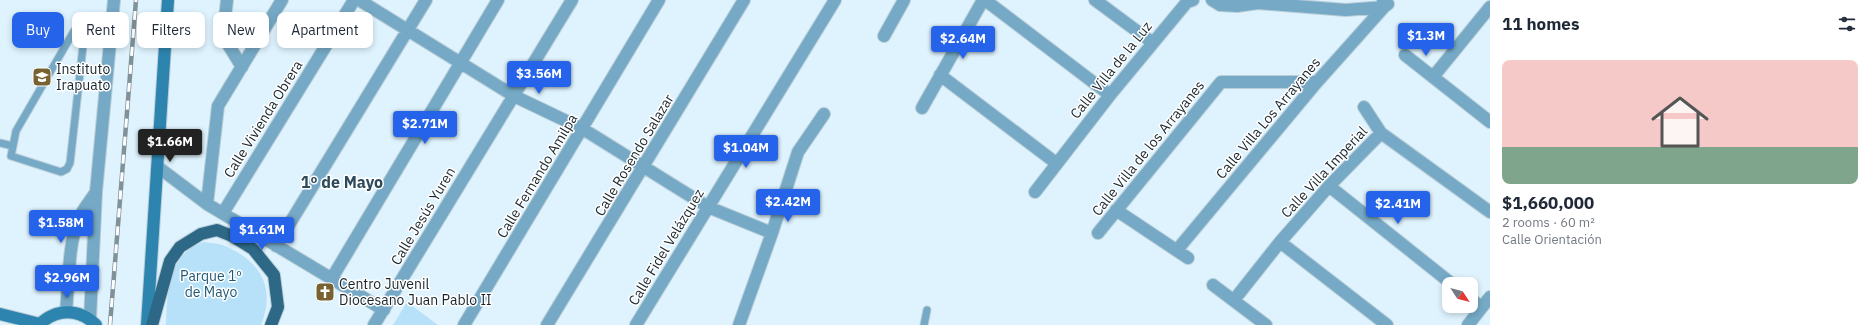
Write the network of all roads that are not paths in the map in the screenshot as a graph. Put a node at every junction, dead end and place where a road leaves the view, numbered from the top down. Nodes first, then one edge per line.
1 (114, 0) edge
2 (168, 0) edge
3 (227, 0) edge
4 (282, 0) edge
5 (354, 0) edge
6 (358, 0) edge
7 (426, 0) edge
8 (498, 0) edge
9 (572, 0) edge
10 (659, 0) edge
11 (744, 0) edge
12 (835, 0) edge
13 (904, 0) edge
14 (984, 0) edge
15 (1095, 0) edge
16 (1212, 0) edge
17 (1189, 1) edge
18 (1258, 2) edge
19 (1386, 2) edge
20 (1490, 8) edge
21 (407, 31) junction
22 (884, 36) dead end
23 (1153, 43) junction
24 (1405, 55) dead end
25 (461, 63) junction
26 (242, 67) junction
27 (940, 75) junction
28 (1433, 77) junction
29 (1317, 82) junction
30 (1110, 95) junction
31 (514, 96) junction
32 (1364, 107) dead end
33 (922, 108) dead end
34 (824, 114) dead end
35 (1490, 122) edge
36 (583, 129) junction
37 (1381, 133) junction
38 (0, 143) edge
39 (13, 146) junction
40 (1056, 163) junction
41 (158, 167) junction
42 (644, 167) junction
43 (1329, 186) junction
44 (96, 192) junction
45 (1034, 192) dead end
46 (207, 204) junction
47 (708, 207) junction
48 (1116, 210) junction
49 (1490, 212) edge
50 (223, 213) junction
51 (1098, 232) dead end
52 (772, 233) junction
53 (1280, 242) junction
54 (276, 246) junction
55 (1177, 250) junction
56 (1188, 258) dead end
57 (1443, 277) edge
58 (332, 278) junction
59 (1213, 285) dead end
60 (1490, 297) edge
61 (1234, 300) junction
62 (1478, 305) edge
63 (1481, 307) junction
64 (384, 310) junction
65 (927, 310) dead end
66 (66, 311) junction
67 (0, 314) edge
68 (93, 322) edge
69 (40, 325) edge
70 (147, 325) edge
71 (152, 325) edge
72 (271, 325) edge
73 (374, 325) edge
74 (464, 325) edge
75 (547, 325) edge
76 (636, 325) edge
77 (739, 325) edge
78 (924, 325) edge
79 (1266, 325) edge
80 (1387, 325) edge
81 (1468, 325) edge

1 - 44 street
2 - 41 street
3 - 26 street
4 - 26 street
5 - 50 street, Calle Vivienda Obrera
6 - 21 street
7 - 21 street
8 - 25 street
9 - 31 street, Calle Jesús Yuren
10 - 36 street, Calle Fernando Amilpa
11 - 42 street, Calle Rosendo Salazar
12 - 47 street, Calle Fidel Velázquez
13 - 22 street
14 - 27 street
14 - 30 street
15 - 23 street
16 - 18 street
17 - 23 street, Calle Villa de la Luz
18 - 19 street
19 - 29 street, Calle Villa Los Arrayanes
20 - 28 street
21 - 25 street
21 - 54 street
23 - 30 street, Calle Villa de la Luz
24 - 28 street
25 - 31 street
25 - 58 street
26 - 46 street
27 - 33 street
27 - 40 street
28 - 35 street
29 - 48 street, Calle Villa de los Arrayanes
29 - 55 street, Calle Villa Los Arrayanes
30 - 40 street, Calle Villa de la Luz
31 - 36 street
31 - 64 street, Calle Jesús Yuren
32 - 37 street
34 - 52 street
36 - 42 street
36 - 74 street, Calle Fernando Amilpa
37 - 43 street, Calle Villa Imperial
37 - 49 street, Calle Villa Imperial
38 - 39 lane
39 - 39 lane
40 - 45 street, Calle Villa de la Luz
41 - 46 street
41 - 70 street
42 - 47 street
42 - 75 street, Calle Rosendo Salazar
43 - 53 street, Calle Villa Imperial
43 - 57 street
44 - 66 street
44 - 68 street
46 - 50 street
47 - 52 street
47 - 76 street, Calle Fidel Velázquez
48 - 51 street, Calle Villa de los Arrayanes
48 - 55 street
50 - 54 street
52 - 77 street
53 - 61 street, Calle Villa Imperial
53 - 80 street
54 - 58 street
55 - 56 street
58 - 64 street
59 - 61 street
60 - 63 street
61 - 79 street
62 - 63 street
63 - 81 street
64 - 73 street, Calle Jesús Yuren
65 - 78 lane
66 - 68 street
66 - 69 street
67 - 69 street
71 - 72 main road

